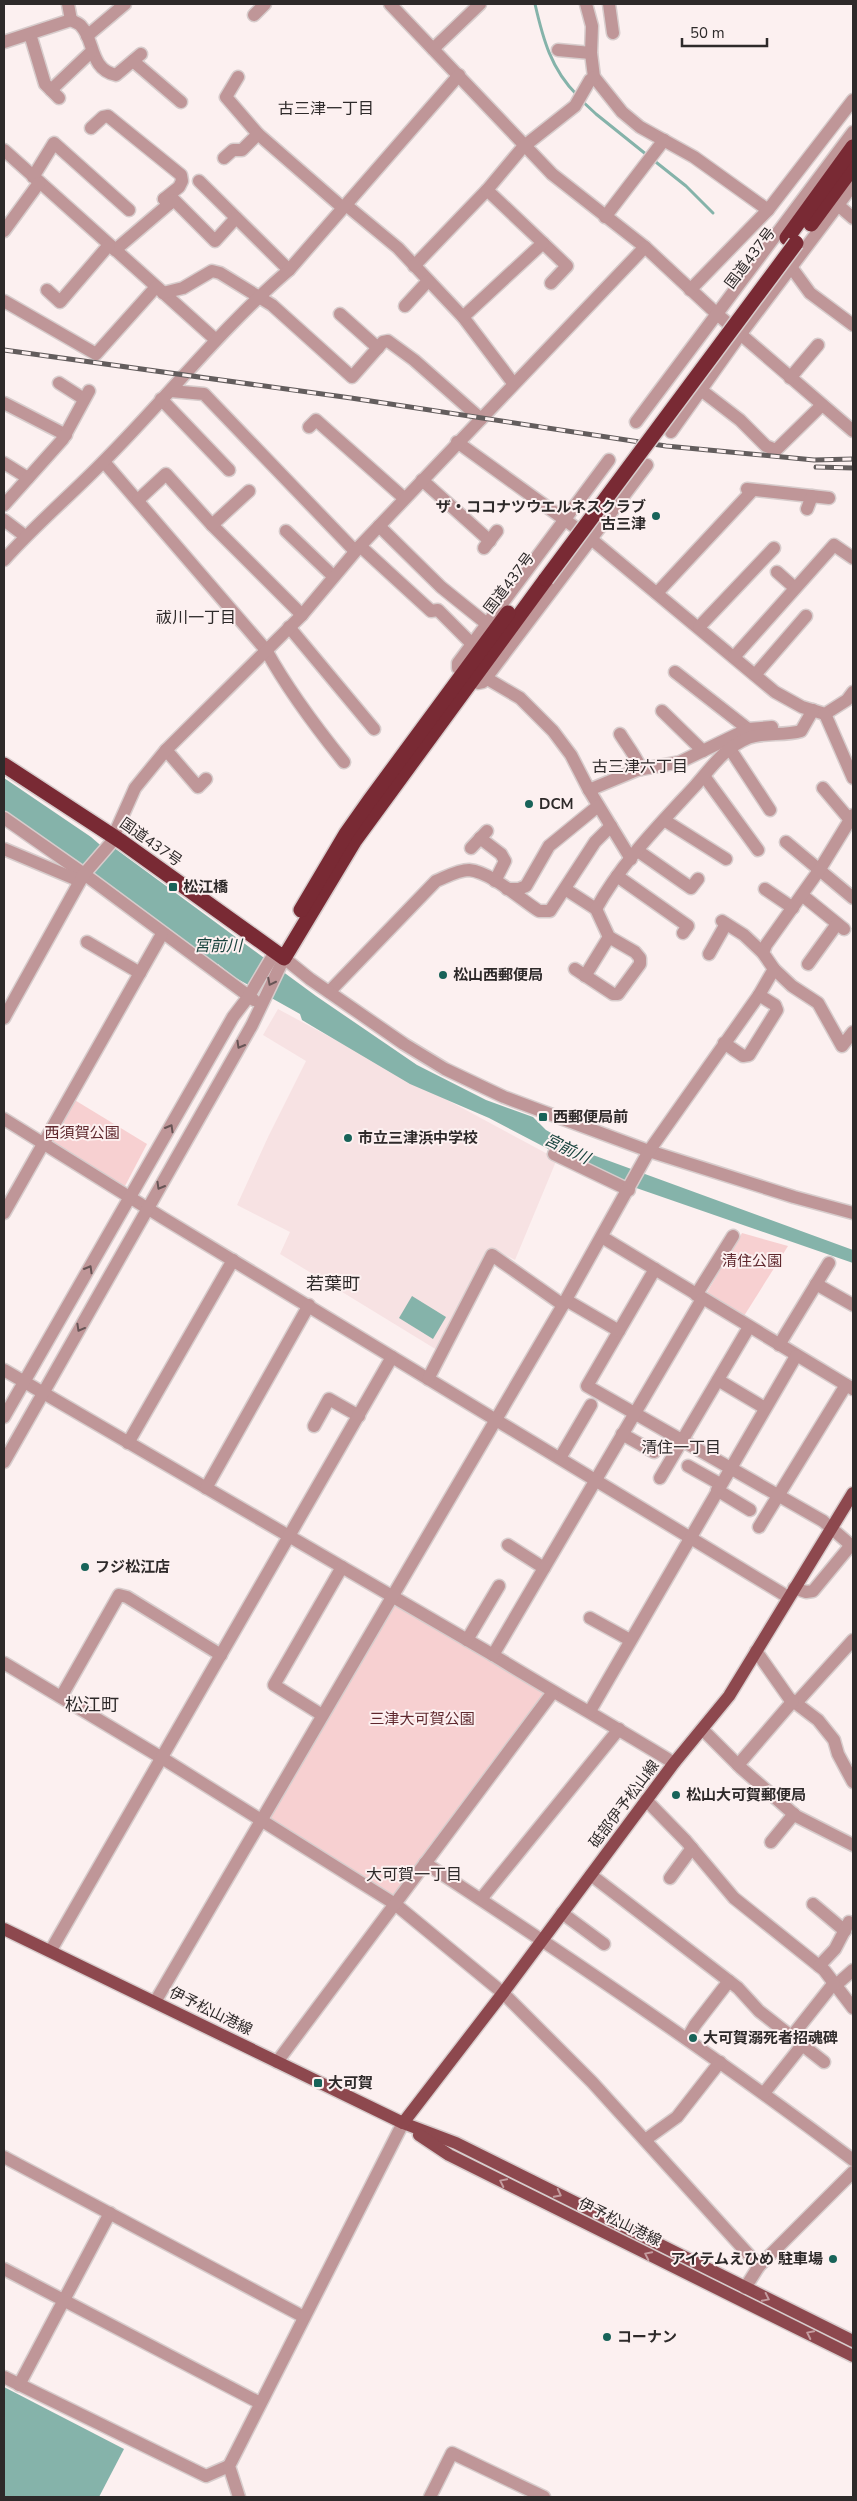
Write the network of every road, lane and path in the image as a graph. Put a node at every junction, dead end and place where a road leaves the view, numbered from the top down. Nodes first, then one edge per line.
1 (68, 4) edge
2 (125, 4) edge
3 (265, 4) edge
4 (390, 4) edge
5 (480, 4) edge
6 (586, 4) edge
7 (609, 4) edge
8 (254, 15) dead end
9 (71, 20) junction
10 (613, 33) dead end
11 (30, 34) junction
12 (87, 36) junction
13 (4, 42) edge
14 (433, 49) junction
15 (558, 50) dead end
16 (91, 52) junction
17 (591, 53) junction
18 (459, 75) junction
19 (238, 77) dead end
20 (594, 77) junction
21 (178, 95) dead end
22 (853, 103) edge
23 (92, 128) dead end
24 (853, 132) edge
25 (258, 134) junction
26 (664, 140) junction
27 (523, 147) junction
28 (853, 147) edge
29 (4, 150) edge
30 (224, 158) dead end
31 (853, 167) edge
32 (36, 180) junction
33 (199, 181) dead end
34 (853, 185) edge
35 (488, 190) junction
36 (164, 199) junction
37 (838, 205) junction
38 (344, 207) junction
39 (129, 210) dead end
40 (768, 210) junction
41 (605, 217) junction
42 (236, 218) junction
43 (853, 218) edge
44 (4, 231) edge
45 (792, 241) junction
46 (543, 243) junction
47 (112, 247) junction
48 (645, 247) junction
49 (414, 266) junction
50 (791, 267) junction
51 (289, 270) junction
52 (428, 281) junction
53 (550, 283) dead end
54 (47, 290) dead end
55 (159, 290) junction
56 (690, 290) junction
57 (257, 297) junction
58 (4, 301) edge
59 (405, 306) dead end
60 (340, 314) dead end
61 (717, 314) junction
62 (463, 317) junction
63 (853, 325) edge
64 (740, 335) junction
65 (216, 340) junction
66 (818, 345) dead end
67 (378, 348) junction
68 (790, 378) junction
69 (59, 382) dead end
70 (513, 383) junction
71 (701, 390) junction
72 (166, 394) junction
73 (4, 403) edge
74 (822, 405) junction
75 (481, 419) junction
76 (636, 422) dead end
77 (851, 424) edge
78 (309, 427) dead end
79 (671, 432) dead end
80 (66, 435) junction
81 (457, 442) junction
82 (609, 460) dead end
83 (104, 462) junction
84 (4, 463) edge
85 (648, 465) dead end
86 (229, 470) dead end
87 (28, 478) junction
88 (422, 480) junction
89 (249, 491) dead end
90 (812, 496) junction
91 (404, 498) junction
92 (830, 498) dead end
93 (138, 500) junction
94 (4, 505) edge
95 (807, 510) dead end
96 (564, 519) junction
97 (4, 520) edge
98 (212, 526) junction
99 (379, 526) junction
100 (286, 531) dead end
101 (25, 536) junction
102 (590, 538) junction
103 (490, 540) dead end
104 (357, 548) junction
105 (774, 548) dead end
106 (853, 558) edge
107 (4, 560) edge
108 (777, 572) dead end
109 (333, 576) junction
110 (796, 588) junction
111 (657, 593) junction
112 (302, 615) junction
113 (806, 616) dead end
114 (487, 624) junction
115 (289, 627) junction
116 (699, 627) junction
117 (472, 644) junction
118 (266, 650) junction
119 (734, 658) junction
120 (675, 672) dead end
121 (755, 675) junction
122 (473, 677) junction
123 (853, 692) edge
124 (813, 710) junction
125 (662, 711) dead end
126 (825, 714) junction
127 (772, 727) dead end
128 (748, 729) junction
129 (374, 730) dead end
130 (620, 734) dead end
131 (730, 749) junction
132 (166, 750) junction
133 (703, 750) junction
134 (344, 762) dead end
135 (4, 766) edge
136 (641, 769) junction
137 (704, 776) junction
138 (853, 778) edge
139 (206, 779) dead end
140 (822, 788) dead end
141 (589, 790) junction
142 (598, 806) junction
143 (770, 810) dead end
144 (4, 818) edge
145 (664, 820) junction
146 (850, 825) edge
147 (611, 826) junction
148 (112, 840) junction
149 (786, 842) dead end
150 (471, 848) dead end
151 (4, 849) edge
152 (758, 850) dead end
153 (634, 855) junction
154 (726, 859) dead end
155 (820, 870) junction
156 (85, 874) junction
157 (617, 876) junction
158 (698, 878) dead end
159 (495, 881) junction
160 (507, 889) junction
161 (565, 889) junction
162 (765, 889) dead end
163 (802, 895) junction
164 (853, 898) edge
165 (793, 908) junction
166 (596, 909) junction
167 (683, 933) dead end
168 (162, 934) junction
169 (609, 937) junction
170 (87, 942) dead end
171 (763, 952) junction
172 (709, 954) dead end
173 (278, 957) junction
174 (808, 964) dead end
175 (774, 970) junction
176 (140, 973) junction
177 (329, 992) junction
178 (250, 995) junction
179 (758, 995) junction
180 (260, 1003) junction
181 (4, 1018) edge
182 (853, 1032) edge
183 (724, 1043) junction
184 (4, 1119) edge
185 (43, 1144) junction
186 (649, 1152) junction
187 (554, 1154) dead end
188 (630, 1189) junction
189 (130, 1198) junction
190 (147, 1208) junction
191 (4, 1213) edge
192 (853, 1213) edge
193 (733, 1236) dead end
194 (602, 1237) junction
195 (233, 1260) junction
196 (829, 1263) dead end
197 (655, 1269) junction
198 (816, 1284) junction
199 (699, 1297) junction
200 (564, 1302) junction
201 (853, 1305) edge
202 (308, 1306) junction
203 (749, 1327) junction
204 (619, 1332) junction
205 (778, 1345) junction
206 (796, 1356) junction
207 (392, 1357) junction
208 (4, 1370) edge
209 (428, 1379) junction
210 (718, 1380) junction
211 (23, 1382) junction
212 (850, 1387) edge
213 (43, 1394) junction
214 (591, 1406) dead end
215 (765, 1408) junction
216 (634, 1414) junction
217 (358, 1416) junction
218 (4, 1417) edge
219 (314, 1419) dead end
220 (496, 1420) junction
221 (622, 1434) junction
222 (682, 1441) junction
223 (128, 1443) junction
224 (654, 1452) dead end
225 (560, 1458) junction
226 (4, 1462) edge
227 (688, 1466) dead end
228 (730, 1468) junction
229 (660, 1478) dead end
230 (594, 1480) junction
231 (719, 1487) junction
232 (206, 1488) junction
233 (853, 1493) edge
234 (778, 1496) junction
235 (750, 1510) dead end
236 (759, 1527) dead end
237 (830, 1530) junction
238 (290, 1536) junction
239 (690, 1538) junction
240 (508, 1545) dead end
241 (852, 1546) edge
242 (342, 1568) junction
243 (544, 1568) junction
244 (499, 1586) dead end
245 (791, 1592) junction
246 (392, 1598) junction
247 (590, 1618) dead end
248 (467, 1640) junction
249 (630, 1640) junction
250 (853, 1640) edge
251 (756, 1650) junction
252 (221, 1655) junction
253 (493, 1655) junction
254 (4, 1663) edge
255 (552, 1692) junction
256 (61, 1697) junction
257 (794, 1702) junction
258 (590, 1710) junction
259 (322, 1715) junction
260 (619, 1729) junction
261 (703, 1730) junction
262 (162, 1758) junction
263 (674, 1763) junction
264 (738, 1765) junction
265 (853, 1782) edge
266 (646, 1800) junction
267 (794, 1814) junction
268 (260, 1819) junction
269 (771, 1842) dead end
270 (853, 1845) edge
271 (692, 1848) junction
272 (425, 1862) junction
273 (591, 1875) junction
274 (670, 1878) dead end
275 (481, 1900) junction
276 (394, 1904) junction
277 (813, 1904) dead end
278 (562, 1913) junction
279 (4, 1929) edge
280 (543, 1940) junction
281 (604, 1944) dead end
282 (51, 1950) junction
283 (819, 1966) junction
284 (853, 1970) edge
285 (729, 1981) junction
286 (835, 1984) junction
287 (504, 1993) junction
288 (155, 2002) junction
289 (853, 2008) edge
290 (792, 2036) junction
291 (687, 2039) junction
292 (803, 2044) junction
293 (277, 2062) junction
294 (720, 2062) junction
295 (824, 2062) dead end
296 (764, 2093) junction
297 (403, 2123) junction
298 (645, 2140) junction
299 (4, 2157) edge
300 (853, 2160) edge
301 (853, 2172) edge
302 (110, 2213) junction
303 (759, 2266) junction
304 (4, 2270) edge
305 (745, 2288) junction
306 (64, 2300) junction
307 (304, 2317) junction
308 (853, 2341) edge
309 (853, 2356) edge
310 (4, 2377) edge
311 (19, 2385) junction
312 (260, 2403) junction
313 (229, 2466) junction
314 (239, 2497) edge
315 (430, 2497) edge
316 (544, 2497) edge

1 - 9 street
2 - 12 street
3 - 8 street
4 - 14 street
5 - 14 street
6 - 17 street
7 - 10 street
9 - 11 street
9 - 12 street
11 - 13 street
11 - 16 street
12 - 16 street
14 - 18 street
15 - 17 street
16 - 21 street
17 - 20 street
18 - 27 street
18 - 38 street
19 - 25 street
20 - 26 street
20 - 27 street
22 - 40 street
23 - 36 street
24 - 61 street
25 - 30 street
25 - 38 street
26 - 40 street
26 - 41 street
27 - 35 street
27 - 41 street
28 - 45 highway, 国道437号
29 - 32 street
31 - 45 highway, 国道437号
32 - 39 street
32 - 44 street
32 - 47 street
33 - 42 street
34 - 37 street
35 - 46 street
35 - 49 street
36 - 42 street
36 - 47 street
37 - 43 street
37 - 50 street
38 - 49 street
38 - 51 street
40 - 56 street
41 - 48 street
42 - 51 street
45 - 122 highway, 国道437号, bridge
46 - 53 street
46 - 62 street
47 - 54 street
47 - 55 street
48 - 56 street
48 - 70 street
49 - 52 street
50 - 63 street
50 - 64 street
51 - 57 street
52 - 59 street
52 - 62 street
55 - 57 street
55 - 58 street
55 - 65 street
56 - 61 street
57 - 65 street
57 - 67 street
60 - 67 street
61 - 64 street
61 - 76 street
62 - 70 street
64 - 68 street
64 - 71 street
65 - 72 street
66 - 68 street
67 - 75 street
68 - 74 street
69 - 80 street
70 - 75 street
71 - 74 street
71 - 79 street
72 - 83 street
72 - 86 street
72 - 104 street
73 - 80 street
74 - 77 street
75 - 81 street
78 - 91 street
80 - 87 street
81 - 88 street
81 - 96 street
82 - 96 street
83 - 93 street
83 - 101 street
84 - 87 street
85 - 102 street
87 - 94 street
88 - 91 street
88 - 103 street
89 - 98 street
90 - 92 street
90 - 95 street
90 - 111 street
91 - 99 street
93 - 98 street
93 - 118 street
96 - 102 street
96 - 114 street
97 - 101 street
98 - 112 street
99 - 104 street
99 - 114 street
100 - 109 street
101 - 107 street
102 - 111 street
102 - 122 street
104 - 109 street
104 - 117 street
105 - 116 street
106 - 110 street
108 - 110 street
109 - 112 street
110 - 119 street
111 - 116 street
112 - 115 street
113 - 121 street
114 - 117 street
115 - 118 street
115 - 129 street
116 - 119 street
117 - 122 street
118 - 132 street
118 - 134 street
119 - 121 street
120 - 128 street
121 - 124 street
122 - 141 street
122 - 173 highway, 国道437号
123 - 126 street
124 - 126 street
124 - 131 street
125 - 133 street
126 - 138 street
127 - 128 street
128 - 133 street
130 - 136 street
131 - 137 street
131 - 143 street
132 - 139 street
132 - 148 street
133 - 136 street
135 - 148 highway, 国道437号
136 - 141 street
137 - 145 street
137 - 152 street
140 - 146 street
141 - 142 street
142 - 147 street
142 - 160 street
144 - 156 street
145 - 153 street
145 - 154 street
146 - 155 street
147 - 153 street
147 - 161 street
148 - 156 street
148 - 173 highway, 国道437号
149 - 155 street
150 - 159 street
151 - 156 street
153 - 157 street
153 - 158 street
155 - 163 street
155 - 164 street
156 - 168 street
156 - 181 street
157 - 166 street
157 - 167 street
159 - 160 street
159 - 177 street
160 - 161 street
161 - 166 street
162 - 165 street
163 - 165 street
163 - 174 street
165 - 171 street
166 - 169 street
168 - 176 street
168 - 178 street
169 - 169 street
170 - 176 street
171 - 172 street
171 - 175 street
173 - 177 street
173 - 178 street
173 -> 180 street
175 - 179 street
175 - 182 street
176 - 185 street
177 - 186 street
178 - 180 street
189 -> 178 street
179 - 183 street
179 - 183 street
180 -> 190 street
183 - 186 street
184 - 185 street
185 - 189 street
185 - 191 street
186 - 188 street
186 - 192 street
187 - 188 street
188 - 194 street
189 - 190 street
211 -> 189 street
190 - 195 street
190 -> 213 street
193 - 199 street
194 - 197 street
194 - 200 street
195 - 202 street
195 - 223 street
196 - 198 street
197 - 199 street
197 - 204 street
198 - 201 street
198 - 205 street
199 - 203 street
199 - 216 street
200 - 204 street
200 - 209 street
200 - 220 street
202 - 207 street
202 - 232 street
203 - 205 street
203 - 210 street
204 - 216 street
205 - 206 street
206 - 212 street
206 - 215 street
207 - 209 street
207 - 217 street
208 - 211 street
209 - 220 street
210 - 215 street
210 - 222 street
211 - 213 street
211 - 218 street
212 - 234 street
213 - 223 street
213 - 226 street
214 - 225 street
215 - 228 street
216 - 221 street
216 - 222 street
217 - 219 street
217 - 238 street
220 - 225 street
220 - 246 street
221 - 224 street
221 - 230 street
222 - 228 street
222 - 229 street
223 - 232 street
225 - 230 street
227 - 231 street
228 - 231 street
228 - 234 street
230 - 239 street
230 - 243 street
231 - 235 street
231 - 239 street
232 - 238 street
233 - 237 main road, 砥部伊予松山線
234 - 236 street
234 - 237 street
237 - 241 street
237 - 245 main road, 砥部伊予松山線
238 - 242 street
238 - 252 street
239 - 245 street
239 - 249 street
240 - 243 street
241 - 245 street
242 - 246 street
242 - 259 street
243 - 253 street
244 - 248 street
245 - 251 main road, 砥部伊予松山線
246 - 248 street
246 - 259 street
247 - 249 street
248 - 253 street
249 - 258 street
250 - 257 street
251 - 257 street
251 - 261 main road, 砥部伊予松山線
252 - 256 street
252 - 262 street
253 - 255 street
254 - 256 street
255 - 258 street
255 - 272 street
256 - 262 street
257 - 264 street
257 - 265 street
258 - 260 street
259 - 268 street
260 - 263 street
260 - 275 street
261 - 263 main road, 砥部伊予松山線
261 - 264 street
262 - 268 street
262 - 282 street
263 - 266 main road, 砥部伊予松山線
264 - 267 street
266 - 271 street
266 - 273 main road, 砥部伊予松山線
267 - 269 street
267 - 270 street
268 - 276 street
268 - 288 street
271 - 274 street
271 - 283 street
272 - 275 street
272 - 276 street
273 - 278 main road, 砥部伊予松山線
273 - 285 street
275 - 280 street
276 - 287 street
276 - 293 street
277 - 283 street
278 - 280 main road, 砥部伊予松山線
278 - 281 street
279 - 282 main road, 伊予松山港線
280 - 287 main road, 砥部伊予松山線
280 - 291 street
282 - 288 main road, 伊予松山港線
283 - 286 street
284 - 286 street
285 - 290 street
285 - 291 street
286 - 289 street
286 - 290 street
287 - 297 main road, 砥部伊予松山線
287 - 298 street
288 - 293 main road, 伊予松山港線
290 - 292 street
291 - 294 street
292 - 295 street
292 - 296 street
293 - 297 main road, 伊予松山港線
294 - 296 street
294 - 298 street
296 - 300 street
297 -> 305 main road, 伊予松山港線
297 - 307 street
309 -> 297 main road, 伊予松山港線
298 - 303 street
299 - 302 street
301 - 303 street
302 - 306 street
302 - 307 street
303 - 305 street
304 - 306 street
305 -> 308 main road, 伊予松山港線
306 - 311 street
306 - 312 street
307 - 312 street
310 - 311 street
311 - 313 street
312 - 313 street
313 - 314 street
315 - 316 street

